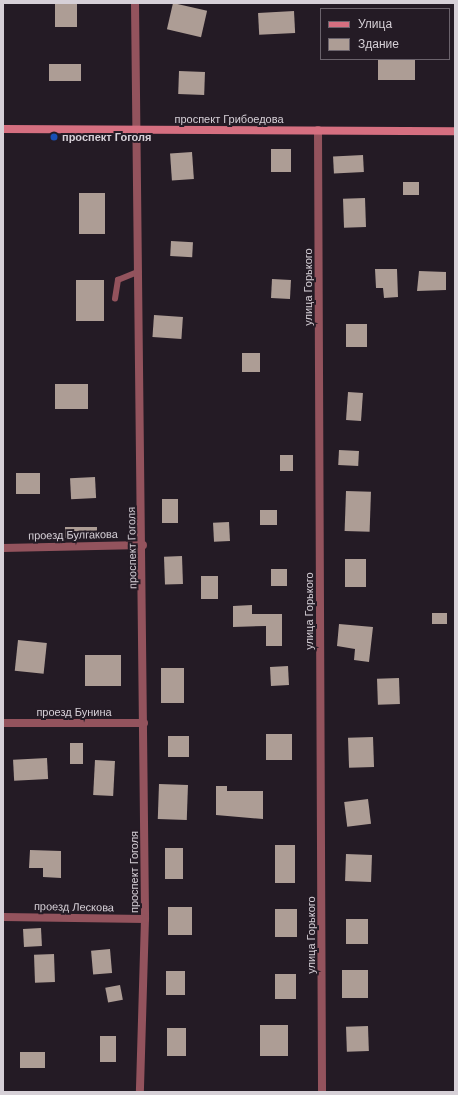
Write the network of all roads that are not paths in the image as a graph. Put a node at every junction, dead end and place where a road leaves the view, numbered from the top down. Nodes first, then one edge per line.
1 (135, 3) edge
2 (3, 129) edge
3 (136, 130) junction
4 (318, 130) junction
5 (455, 131) edge
6 (138, 272) junction
7 (115, 299) dead end
8 (143, 545) junction
9 (3, 548) edge
10 (3, 723) edge
11 (144, 723) junction
12 (3, 917) edge
13 (145, 920) junction
14 (140, 1092) edge
15 (322, 1092) edge

1 - 3 street, проспект Гоголя
2 - 3 street, проспект Грибоедова
3 - 4 street, проспект Грибоедова
3 - 6 street, проспект Гоголя
4 - 5 street, проспект Грибоедова
4 - 15 street, улица Горького
6 - 7 lane
6 - 8 street, проспект Гоголя
8 - 9 street, проезд Булгакова
8 - 11 street, проспект Гоголя
10 - 11 street, проезд Бунина
11 - 13 street, проспект Гоголя
12 - 13 street, проезд Лескова
13 - 14 street, проспект Гоголя

